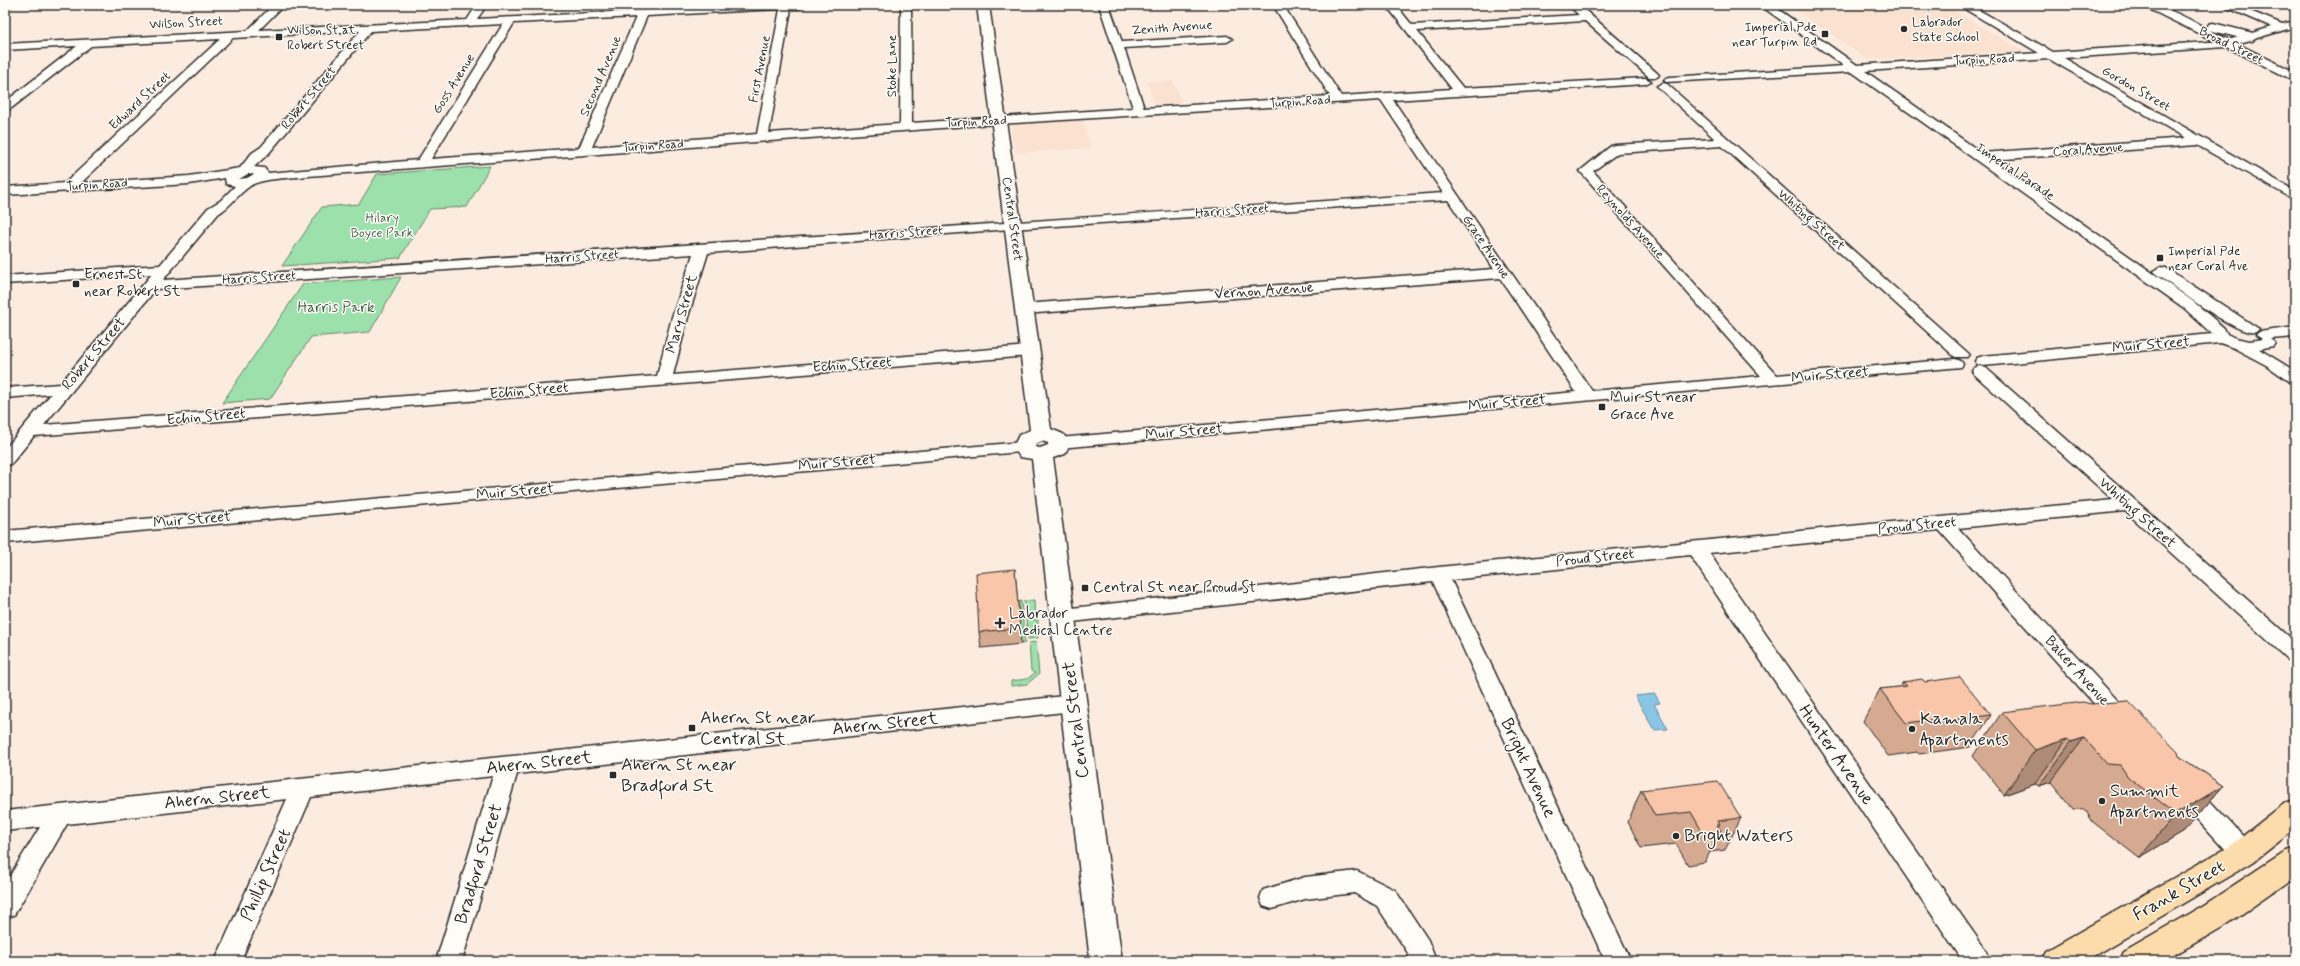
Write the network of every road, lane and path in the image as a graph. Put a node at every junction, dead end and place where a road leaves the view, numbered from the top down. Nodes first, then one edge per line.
1 (279, 5) edge
2 (482, 5) edge
3 (587, 5) edge
4 (800, 5) edge
5 (906, 5) edge
6 (983, 5) edge
7 (1104, 5) edge
8 (1278, 5) edge
9 (1391, 5) edge
10 (1573, 5) edge
11 (1765, 5) edge
12 (1963, 5) edge
13 (2147, 5) edge
14 (2226, 5) edge
15 (786, 6) edge
16 (701, 8) edge
17 (643, 13) junction
18 (2166, 14) junction
19 (581, 16) junction
20 (1588, 18) junction
21 (511, 20) junction
22 (470, 22) junction
23 (2295, 24) edge
24 (368, 28) junction
25 (1410, 28) junction
26 (2282, 28) junction
27 (250, 34) junction
28 (230, 35) junction
29 (2252, 37) junction
30 (1227, 39) dead end
31 (88, 43) junction
32 (2226, 44) junction
33 (1118, 45) junction
34 (5, 47) edge
35 (2052, 56) junction
36 (1856, 68) junction
37 (2295, 77) edge
38 (1649, 78) junction
39 (1667, 83) junction
40 (1461, 93) junction
41 (1385, 97) junction
42 (1338, 100) junction
43 (5, 108) edge
44 (1140, 112) junction
45 (998, 120) junction
46 (906, 127) junction
47 (762, 138) junction
48 (2199, 141) junction
49 (1724, 142) junction
50 (584, 151) junction
51 (1992, 156) junction
52 (1978, 157) junction
53 (422, 163) junction
54 (247, 176) junction
55 (69, 187) junction
56 (5, 191) edge
57 (1452, 196) junction
58 (2295, 196) edge
59 (2060, 202) junction
60 (2043, 203) junction
61 (1013, 225) junction
62 (702, 249) junction
63 (166, 269) junction
64 (1504, 273) junction
65 (5, 280) edge
66 (152, 285) junction
67 (1024, 309) junction
68 (2295, 332) edge
69 (2221, 335) junction
70 (2260, 335) junction
71 (2239, 345) junction
72 (1029, 351) junction
73 (1958, 359) junction
74 (1981, 366) junction
75 (2295, 367) edge
76 (2295, 378) edge
77 (664, 380) junction
78 (1773, 380) junction
79 (66, 388) junction
80 (5, 393) edge
81 (1587, 396) junction
82 (30, 431) junction
83 (1042, 445) junction
84 (5, 460) edge
85 (2127, 505) junction
86 (1944, 524) junction
87 (5, 537) edge
88 (1694, 548) junction
89 (1438, 574) junction
90 (1063, 616) junction
91 (2295, 654) edge
92 (1073, 704) junction
93 (2133, 733) edge
94 (508, 766) junction
95 (2175, 779) edge
96 (303, 789) junction
97 (2295, 812) edge
98 (60, 814) junction
99 (5, 820) edge
100 (2243, 853) junction
101 (2295, 861) edge
102 (1272, 898) dead end
103 (5, 906) edge
104 (228, 961) edge
105 (450, 961) edge
106 (1106, 961) edge
107 (1423, 961) edge
108 (1618, 961) edge
109 (1978, 961) edge
110 (2057, 961) edge
111 (2135, 961) edge

1 - 27 street
2 - 22 street
3 - 19 street
4 - 15 street, Wilson Street
5 - 46 street, Stoke Lane
6 - 45 main road, Central Street
7 - 33 street
8 - 42 street
9 - 25 street
10 - 20 street
11 - 36 street, Imperial Parade
12 - 35 street, Gordon Street
13 - 18 main road, Broad Street
14 - 26 street
15 - 16 street, Wilson Street
15 - 47 street, First Avenue
16 - 17 street, Wilson Street
17 - 19 street, Wilson Street
17 - 50 street, Second Avenue
18 - 29 main road, Broad Street
18 - 32 main road, Broad Street
19 - 21 street, Wilson Street
20 - 25 street
20 - 38 street
21 - 22 street, Wilson Street
21 - 53 street, Goss Avenue
22 - 24 street, Wilson Street
23 - 26 street, Turpin Road
24 - 27 street, Wilson Street
24 - 54 street, Robert Street
25 - 40 street
26 - 29 street, Turpin Road
27 - 28 street, Wilson Street
28 - 31 street, Wilson Street
28 - 55 street, Edward Street
29 - 32 street, Turpin Road
30 - 33 street, Zenith Avenue
31 - 34 street, Wilson Street
31 - 43 street
32 - 35 street, Turpin Road
32 - 37 main road, Broad Street
33 - 44 street
35 - 36 street, Turpin Road
35 - 48 street, Gordon Street
36 - 39 street, Turpin Road
36 - 51 street, Imperial Parade
36 - 52 street, Imperial Parade
38 - 39 street
38 - 40 street, Turpin Road
39 - 49 street, Whiting Street
40 - 41 street, Turpin Road
41 - 42 street, Turpin Road
41 - 57 street, Grace Avenue
42 - 44 street, Turpin Road
44 - 45 street, Turpin Road
45 - 46 street, Turpin Road
45 - 61 main road, Central Street
46 - 47 street, Turpin Road
47 - 50 street, Turpin Road
48 - 51 street, Coral Avenue
48 - 58 street, Gordon Street
49 - 73 street, Whiting Street
49 - 78 street, Reynolds Avenue
50 - 53 street, Turpin Road
51 - 52 street, Coral Avenue
51 - 59 street, Imperial Parade
52 - 60 street, Imperial Parade
53 - 54 street, Turpin Road
54 - 55 street, Turpin Road
54 - 63 street, Robert Street
55 - 56 street, Turpin Road
57 - 61 street, Harris Street
57 - 64 street, Grace Avenue
59 - 60 street
59 - 70 street, Imperial Parade
60 - 69 street, Imperial Parade
61 - 62 street, Harris Street
61 - 67 main road, Central Street
62 - 66 street, Harris Street
62 - 77 street, Mary Street
63 - 65 street
63 - 66 street, Robert Street
64 - 67 street, Vernon Avenue
64 - 81 street, Grace Avenue
66 - 79 street, Robert Street
67 - 72 main road, Central Street
68 - 70 street
69 - 70 street, Muir Street
69 - 71 street
69 - 74 street, Muir Street
70 - 71 street
70 - 75 street, Imperial Parade
71 - 76 street
72 - 77 street, Echin Street
72 - 83 main road, Central Street
73 - 74 street
73 - 78 street, Muir Street
74 - 85 street, Whiting Street
77 - 82 street, Echin Street
78 - 81 street, Muir Street
79 - 80 street
79 - 82 street, Robert Street
81 - 83 street, Muir Street
82 - 84 street, Robert Street
83 - 87 street, Muir Street
83 - 90 main road, Central Street
85 - 86 street, Proud Street
85 - 91 street, Whiting Street
86 - 88 street, Proud Street
86 - 93 street, Baker Avenue
88 - 89 street, Proud Street
88 - 109 street, Hunter Avenue
89 - 90 street, Proud Street
89 - 108 street, Bright Avenue
90 - 92 main road, Central Street
92 - 94 street, Ahern Street
92 - 106 main road, Central Street
94 - 96 street, Ahern Street
94 - 105 street, Bradford Street
95 - 100 street
96 - 98 street, Ahern Street
96 - 104 street, Phillip Street
97 - 100 highway, Frank Street
98 - 99 street, Ahern Street
98 - 103 street
100 - 110 highway, Frank Street
101 - 111 highway
102 - 107 street

